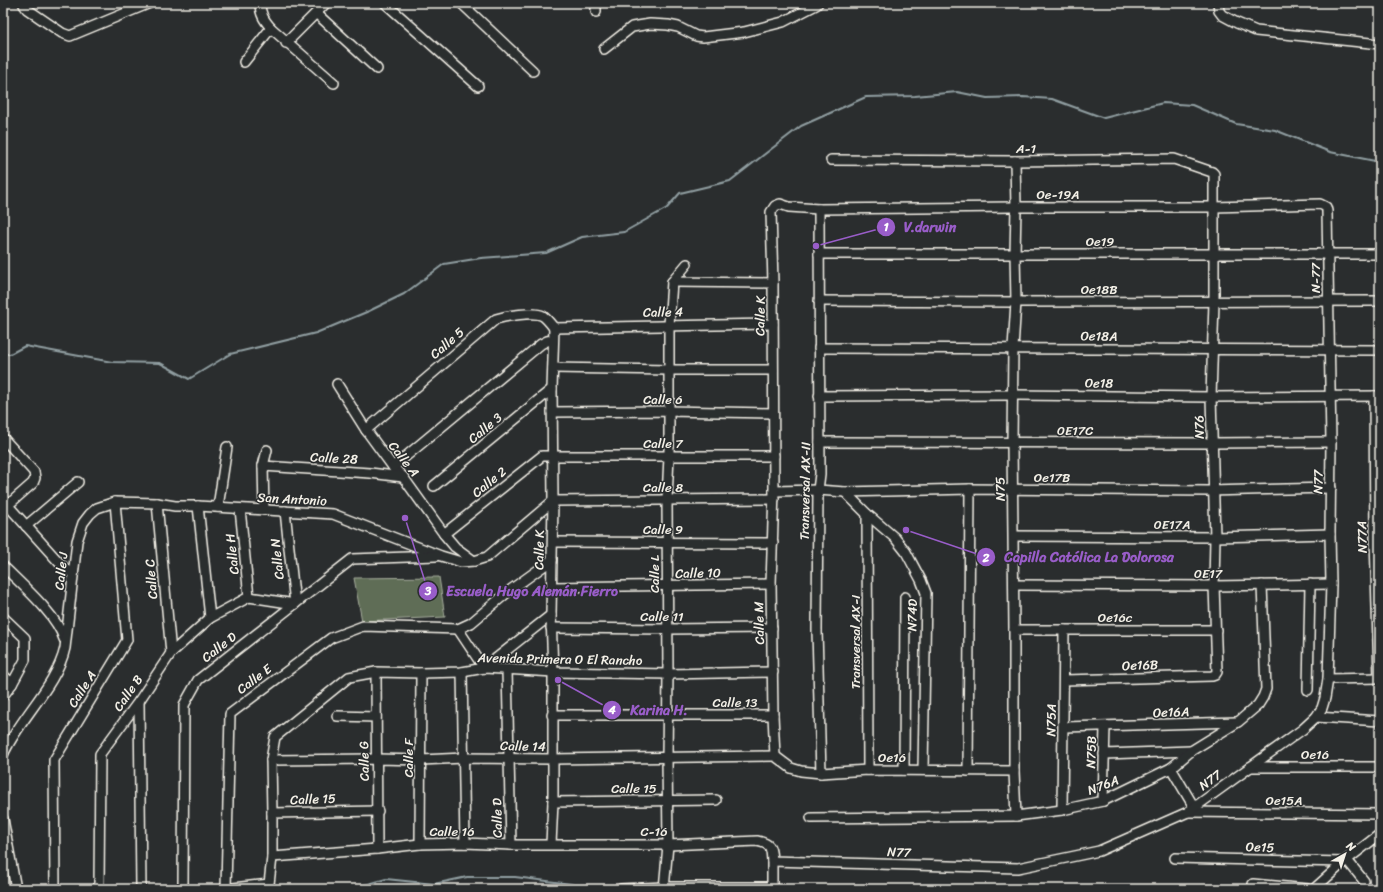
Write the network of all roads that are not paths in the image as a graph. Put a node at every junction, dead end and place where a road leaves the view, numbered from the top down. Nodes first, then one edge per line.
1 (24, 3) edge
2 (150, 3) edge
3 (260, 3) edge
4 (326, 3) edge
5 (386, 3) edge
6 (461, 3) edge
7 (818, 3) edge
8 (1218, 7) edge
9 (317, 14) junction
10 (271, 28) junction
11 (286, 43) junction
12 (1380, 44) edge
13 (604, 49) dead end
14 (244, 62) dead end
15 (376, 69) dead end
16 (533, 71) dead end
17 (334, 83) dead end
18 (478, 86) dead end
19 (831, 160) dead end
20 (1014, 161) junction
21 (1214, 179) joint
22 (789, 207) joint
23 (1016, 207) junction
24 (1214, 207) junction
25 (1326, 207) joint
26 (819, 209) junction
27 (819, 254) junction
28 (1015, 254) junction
29 (1214, 254) junction
30 (1329, 254) junction
31 (1380, 254) edge
32 (687, 264) dead end
33 (672, 282) junction
34 (773, 283) junction
35 (1328, 300) junction
36 (819, 301) junction
37 (1380, 301) edge
38 (1016, 302) junction
39 (1214, 302) junction
40 (772, 324) junction
41 (669, 325) junction
42 (554, 328) junction
43 (553, 340) junction
44 (818, 348) junction
45 (1013, 348) junction
46 (1212, 350) junction
47 (1329, 350) junction
48 (1380, 350) edge
49 (553, 368) junction
50 (669, 370) junction
51 (773, 370) junction
52 (337, 384) dead end
53 (552, 389) junction
54 (1013, 395) junction
55 (819, 396) junction
56 (1330, 396) junction
57 (1377, 396) edge
58 (1211, 397) junction
59 (668, 411) junction
60 (552, 412) junction
61 (773, 413) junction
62 (366, 430) junction
63 (3, 438) edge
64 (820, 442) junction
65 (1331, 442) junction
66 (1012, 443) junction
67 (1212, 443) junction
68 (227, 447) dead end
69 (267, 450) dead end
70 (552, 456) junction
71 (669, 456) junction
72 (774, 456) junction
73 (263, 466) junction
74 (393, 467) junction
75 (403, 478) junction
76 (78, 482) dead end
77 (434, 486) dead end
78 (1331, 488) junction
79 (970, 489) junction
80 (818, 490) junction
81 (1013, 490) junction
82 (1214, 491) junction
83 (845, 492) junction
84 (774, 495) junction
85 (667, 499) junction
86 (553, 500) junction
87 (115, 502) junction
88 (5, 503) edge
89 (157, 503) junction
90 (198, 506) junction
91 (218, 507) junction
92 (97, 508) joint
93 (240, 509) junction
94 (264, 510) junction
95 (285, 511) junction
96 (867, 514) junction
97 (26, 526) junction
98 (444, 534) junction
99 (1330, 534) junction
100 (1014, 536) junction
101 (1215, 537) junction
102 (1377, 538) edge
103 (553, 542) junction
104 (667, 542) junction
105 (773, 543) junction
106 (454, 547) junction
107 (445, 557) junction
108 (552, 560) junction
109 (474, 561) junction
110 (3, 566) edge
111 (73, 574) junction
112 (771, 584) junction
113 (1262, 584) junction
114 (1310, 584) junction
115 (1331, 584) junction
116 (1014, 585) junction
117 (1378, 585) edge
118 (667, 586) junction
119 (1214, 586) junction
120 (552, 587) junction
121 (249, 597) junction
122 (905, 597) dead end
123 (295, 604) junction
124 (550, 615) junction
125 (3, 616) edge
126 (210, 618) junction
127 (552, 628) junction
128 (772, 628) junction
129 (458, 629) junction
130 (667, 629) junction
131 (1014, 630) junction
132 (1064, 630) junction
133 (1216, 630) junction
134 (1379, 631) edge
135 (65, 642) junction
136 (171, 653) junction
137 (484, 668) junction
138 (507, 670) junction
139 (376, 672) junction
140 (462, 672) junction
141 (553, 672) junction
142 (773, 672) junction
143 (421, 673) junction
144 (668, 674) junction
145 (3, 675) edge
146 (1215, 675) joint
147 (1379, 678) edge
148 (1328, 679) junction
149 (1064, 680) junction
150 (12, 684) junction
151 (1308, 690) dead end
152 (3, 696) edge
153 (138, 701) junction
154 (667, 714) junction
155 (552, 715) junction
156 (773, 715) junction
157 (337, 716) dead end
158 (376, 717) junction
159 (1316, 717) junction
160 (1380, 721) edge
161 (1238, 722) junction
162 (1064, 727) junction
163 (1105, 727) junction
164 (1191, 752) junction
165 (1104, 754) junction
166 (3, 755) edge
167 (775, 756) junction
168 (667, 757) junction
169 (464, 758) junction
170 (377, 759) junction
171 (509, 759) junction
172 (552, 759) junction
173 (271, 760) junction
174 (421, 760) junction
175 (1250, 767) junction
176 (1380, 767) edge
177 (1171, 768) junction
178 (868, 770) junction
179 (904, 770) junction
180 (923, 770) junction
181 (968, 771) junction
182 (1014, 771) junction
183 (821, 773) junction
184 (716, 800) dead end
185 (667, 801) junction
186 (1103, 801) junction
187 (553, 802) junction
188 (378, 810) junction
189 (1062, 810) junction
190 (1191, 810) junction
191 (272, 813) junction
192 (1380, 814) edge
193 (1016, 816) junction
194 (811, 818) dead end
195 (3, 819) edge
196 (1380, 834) edge
197 (465, 843) junction
198 (420, 844) junction
199 (552, 844) junction
200 (511, 845) junction
201 (668, 845) junction
202 (377, 849) junction
203 (272, 857) junction
204 (1175, 858) dead end
205 (772, 861) junction
206 (1345, 861) junction
207 (1364, 881) dead end
208 (1253, 884) dead end
209 (664, 888) edge
210 (768, 888) edge
211 (16, 889) edge
212 (55, 889) edge
213 (99, 889) edge
214 (141, 889) edge
215 (184, 889) edge
216 (225, 889) edge
217 (611, 889) edge
218 (616, 889) edge
219 (621, 889) edge
220 (1308, 889) edge
221 (1314, 889) edge

1 - 2 street
3 - 10 street
4 - 9 street
5 - 18 street
6 - 16 street
7 - 13 street
8 - 12 street
9 - 11 street
9 - 15 street
10 - 11 street
10 - 14 street
11 - 17 street
19 - 20 street, A-1
20 - 21 street, A-1
20 - 23 street, N75
21 - 24 street, N76
22 - 26 street, Oe-19A
22 - 34 street, Calle K
23 - 24 street, Oe-19A
23 - 26 street, Oe-19A
23 - 28 street, N75
24 - 25 street, Oe-19A
24 - 29 street, N76
25 - 30 street, N-77
26 - 27 street, Transversal AX-II
27 - 28 street, Oe19
27 - 36 street, Transversal AX-II
28 - 29 street, Oe19
28 - 38 street, N75
29 - 30 street, Oe19
29 - 39 street, N76
30 - 31 street, Oe19
30 - 35 street, N-77
32 - 33 street
33 - 34 street
33 - 41 street, Calle L
34 - 40 street, Calle K
35 - 37 street, Oe18B
35 - 39 street, Oe18B
35 - 47 street, N-77
36 - 38 street, Oe18B
36 - 44 street, Transversal AX-II
38 - 39 street, Oe18B
38 - 45 street, N75
39 - 46 street, N76
40 - 41 street, Calle 4
40 - 51 street, Calle K
41 - 42 street, Calle 4
41 - 50 street, Calle L
42 - 43 street, Calle K
42 - 62 street, Calle 5
43 - 49 street, Calle K
43 - 74 street
44 - 45 street, Oe18A
44 - 55 street, Transversal AX-II
45 - 46 street, Oe18A
45 - 54 street, N75
46 - 47 street, Oe18A
46 - 58 street, N76
47 - 48 street, Oe18A
47 - 56 street, N77
49 - 50 street
49 - 53 street, Calle K
50 - 51 street
50 - 59 street, Calle L
51 - 61 street, Calle K
52 - 62 street, Calle A
53 - 60 street, Calle K
53 - 77 street, Calle 3
54 - 55 street, Oe18
54 - 58 street, Oe18
54 - 66 street, N75
55 - 64 street, Transversal AX-II
56 - 57 street, Oe18
56 - 58 street, Oe18
56 - 65 street, N77
57 - 102 street, N77A
58 - 67 street, N76
59 - 60 street, Calle 6
59 - 61 street, Calle 6
59 - 71 street, Calle L
60 - 70 street, Calle K
61 - 72 street, Calle K
62 - 74 street, Calle A
63 - 88 street
64 - 66 street, 0E17C
64 - 80 street, Transversal AX-II
65 - 67 street, 0E17C
65 - 78 street, N77
66 - 67 street, 0E17C
66 - 81 street, N75
67 - 82 street, N76
68 - 91 street
69 - 73 street
70 - 71 street, Calle 7
70 - 86 street, Calle K
70 - 98 street, Calle 2
71 - 72 street, Calle 7
71 - 85 street, Calle L
72 - 84 street, Calle K
73 - 75 street, Calle 28
73 - 94 street
74 - 75 street, Calle A
75 - 98 street, Calle A
76 - 97 street
78 - 82 street, Oe17B
78 - 99 street, N77
79 - 81 street, Oe17B
79 - 83 street, Oe17B
79 - 181 street
80 - 83 street, Oe17B
80 - 84 street, Oe17B
80 - 183 street, Transversal AX-II
81 - 82 street, Oe17B
81 - 100 street, N75
82 - 101 street, N76
83 - 96 street, N74D
84 - 85 street, Calle 8
84 - 105 street, Calle M
85 - 86 street, Calle 8
85 - 104 street, Calle L
86 - 103 street, Calle K
86 - 109 street, San Antonio
87 - 89 street, San Antonio
87 - 92 street, San Antonio
87 - 212 street, Calle A
88 - 97 street
89 - 90 street, San Antonio
89 - 136 street, Calle C
90 - 91 street, San Antonio
90 - 126 street
91 - 93 street, San Antonio
92 - 111 street, Calle J
93 - 94 street, San Antonio
93 - 121 street, Calle H
94 - 95 street, San Antonio
95 - 107 street, San Antonio
95 - 123 street, Calle N
96 - 178 street, Transversal AX-I
96 - 180 street, N74D
97 - 111 street
98 - 106 street, Calle A
99 - 101 street, 0E17A
99 - 115 street, N77
100 - 101 street, 0E17A
100 - 116 street, N75
101 - 119 street, N76
102 - 117 street, N77A
103 - 104 street, Calle 9
103 - 108 street, Calle K
104 - 105 street, Calle 9
104 - 118 street, Calle L
105 - 112 street, Calle M
106 - 107 street
106 - 109 street, Calle A
107 - 109 street, San Antonio
107 - 123 street, Calle D
108 - 120 street, Calle K
108 - 129 street
110 - 135 street
111 - 135 street, Calle J
112 - 118 street, Calle 10
112 - 128 street, Calle M
113 - 114 street, 0E17
113 - 119 street, 0E17
113 - 161 street, N76A
114 - 115 street, 0E17
114 - 151 street
115 - 148 street, N77
116 - 119 street, 0E17
116 - 131 street, N75
117 - 134 street, N77A
118 - 120 street, Calle 10
118 - 130 street, Calle L
119 - 133 street, N76
120 - 124 street, Calle K
121 - 123 street
121 - 126 street, Calle B
122 - 179 street
123 - 215 street, Calle D
124 - 127 street, Calle K
124 - 137 street
125 - 150 street
126 - 136 street, Calle B
127 - 130 street, Calle 11
127 - 141 street, Calle K
128 - 130 street, Calle 11
128 - 142 street, Calle M
129 - 137 street
129 - 216 street, Calle E
130 - 144 street, Calle L
131 - 132 street, Oe16c
131 - 182 street, N75
132 - 133 street, Oe16c
132 - 149 street, N75A
133 - 146 street, N76
134 - 147 street, N77A
135 - 166 street, Calle J
136 - 153 street, Calle B
137 - 138 street, Avenida Primera O El Rancho
137 - 140 street, Avenida Primera O El Rancho
138 - 141 street, Avenida Primera O El Rancho
138 - 171 street, Calle D
139 - 143 street, Avenida Primera O El Rancho
139 - 158 street, Calle G
139 - 173 street, Avenida Primera O El Rancho
140 - 143 street, Avenida Primera O El Rancho
140 - 169 street
141 - 144 street, Avenida Primera O El Rancho
141 - 155 street, Calle K
142 - 144 street, Avenida Primera O El Rancho
142 - 156 street, Calle M
143 - 174 street, Calle F
144 - 154 street, Calle L
145 - 150 street
146 - 149 street, Oe16B
147 - 148 street
148 - 159 street, N77
149 - 162 street, N75A
150 - 152 street
153 - 213 street, Calle B
153 - 214 street
154 - 155 street, Calle 13
154 - 156 street, Calle 13
154 - 168 street, Calle L
155 - 172 street, Calle K
156 - 167 street, Calle M
157 - 158 street
158 - 170 street, Calle G
159 - 160 street
159 - 175 street, N77
161 - 163 street, Oe16A
161 - 164 street, N76A
162 - 163 street, Oe16A
162 - 189 street, N75A
163 - 165 street, N75B
164 - 165 street
164 - 177 street, N76A
165 - 186 street, N75B
167 - 168 street, Calle 14
167 - 183 street, Oe16
168 - 172 street, Calle 14
168 - 185 street, Calle L
169 - 171 street, Calle 14
169 - 174 street, Calle 14
169 - 197 street
170 - 173 street, Calle 14
170 - 174 street, Calle 14
170 - 188 street, Calle G
171 - 172 street, Calle 14
171 - 200 street, Calle D
172 - 187 street, Calle K
173 - 191 street, Avenida Primera O El Rancho
174 - 198 street, Calle F
175 - 176 street, Oe16
175 - 190 street, N77
177 - 186 street, N76A
177 - 190 street
178 - 179 street, Oe16
178 - 183 street, Oe16
179 - 180 street, Oe16
180 - 181 street, Oe16
181 - 182 street, Oe16
182 - 193 street, N75
184 - 185 street, Calle 15
185 - 187 street, Calle 15
185 - 201 street, Calle L
186 - 189 street, N76A
187 - 199 street, Calle K
188 - 191 street, Calle 15
188 - 202 street, Calle G
189 - 193 street, N76A
190 - 192 street, Oe15A
190 - 205 street, N77
191 - 203 street, Avenida Primera O El Rancho
193 - 194 street, N76A
195 - 211 street
196 - 206 street
197 - 198 street, Calle 16
197 - 200 street, Calle 16
198 - 202 street, Calle 16
199 - 200 street, Calle 16
199 - 201 street, C-16
201 - 205 street, C-16
201 - 209 street, Calle L
202 - 203 street, Calle 16
203 - 216 street, Avenida Primera O El Rancho
204 - 206 street, Oe15
205 - 210 street
206 - 207 street
206 - 221 street
208 - 220 street
209 - 210 street
209 - 219 street
217 - 218 street

